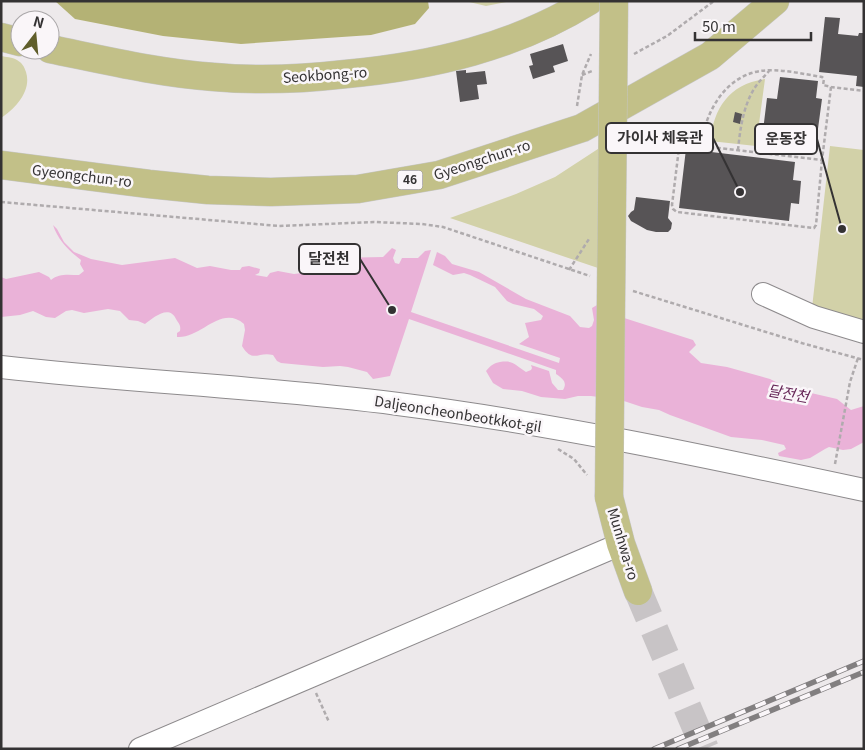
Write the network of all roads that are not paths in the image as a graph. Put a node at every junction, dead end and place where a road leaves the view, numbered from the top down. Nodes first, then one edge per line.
1 (589, 1) edge
2 (614, 1) edge
3 (775, 1) edge
4 (60, 51) edge
5 (1, 165) edge
6 (763, 294) dead end
7 (864, 332) edge
8 (1, 367) edge
9 (864, 490) edge
10 (621, 544) junction
11 (638, 591) tunnel mouth
12 (140, 749) edge

1 - 4 main road, Seokbong-ro
2 - 10 main road, Munhwa-ro, bridge
3 - 5 main road, Gyeongchun-ro / 46
6 - 7 street
8 - 9 street, Daljeoncheonbeotkkot-gil
10 - 11 main road, Munhwa-ro
10 - 12 street

